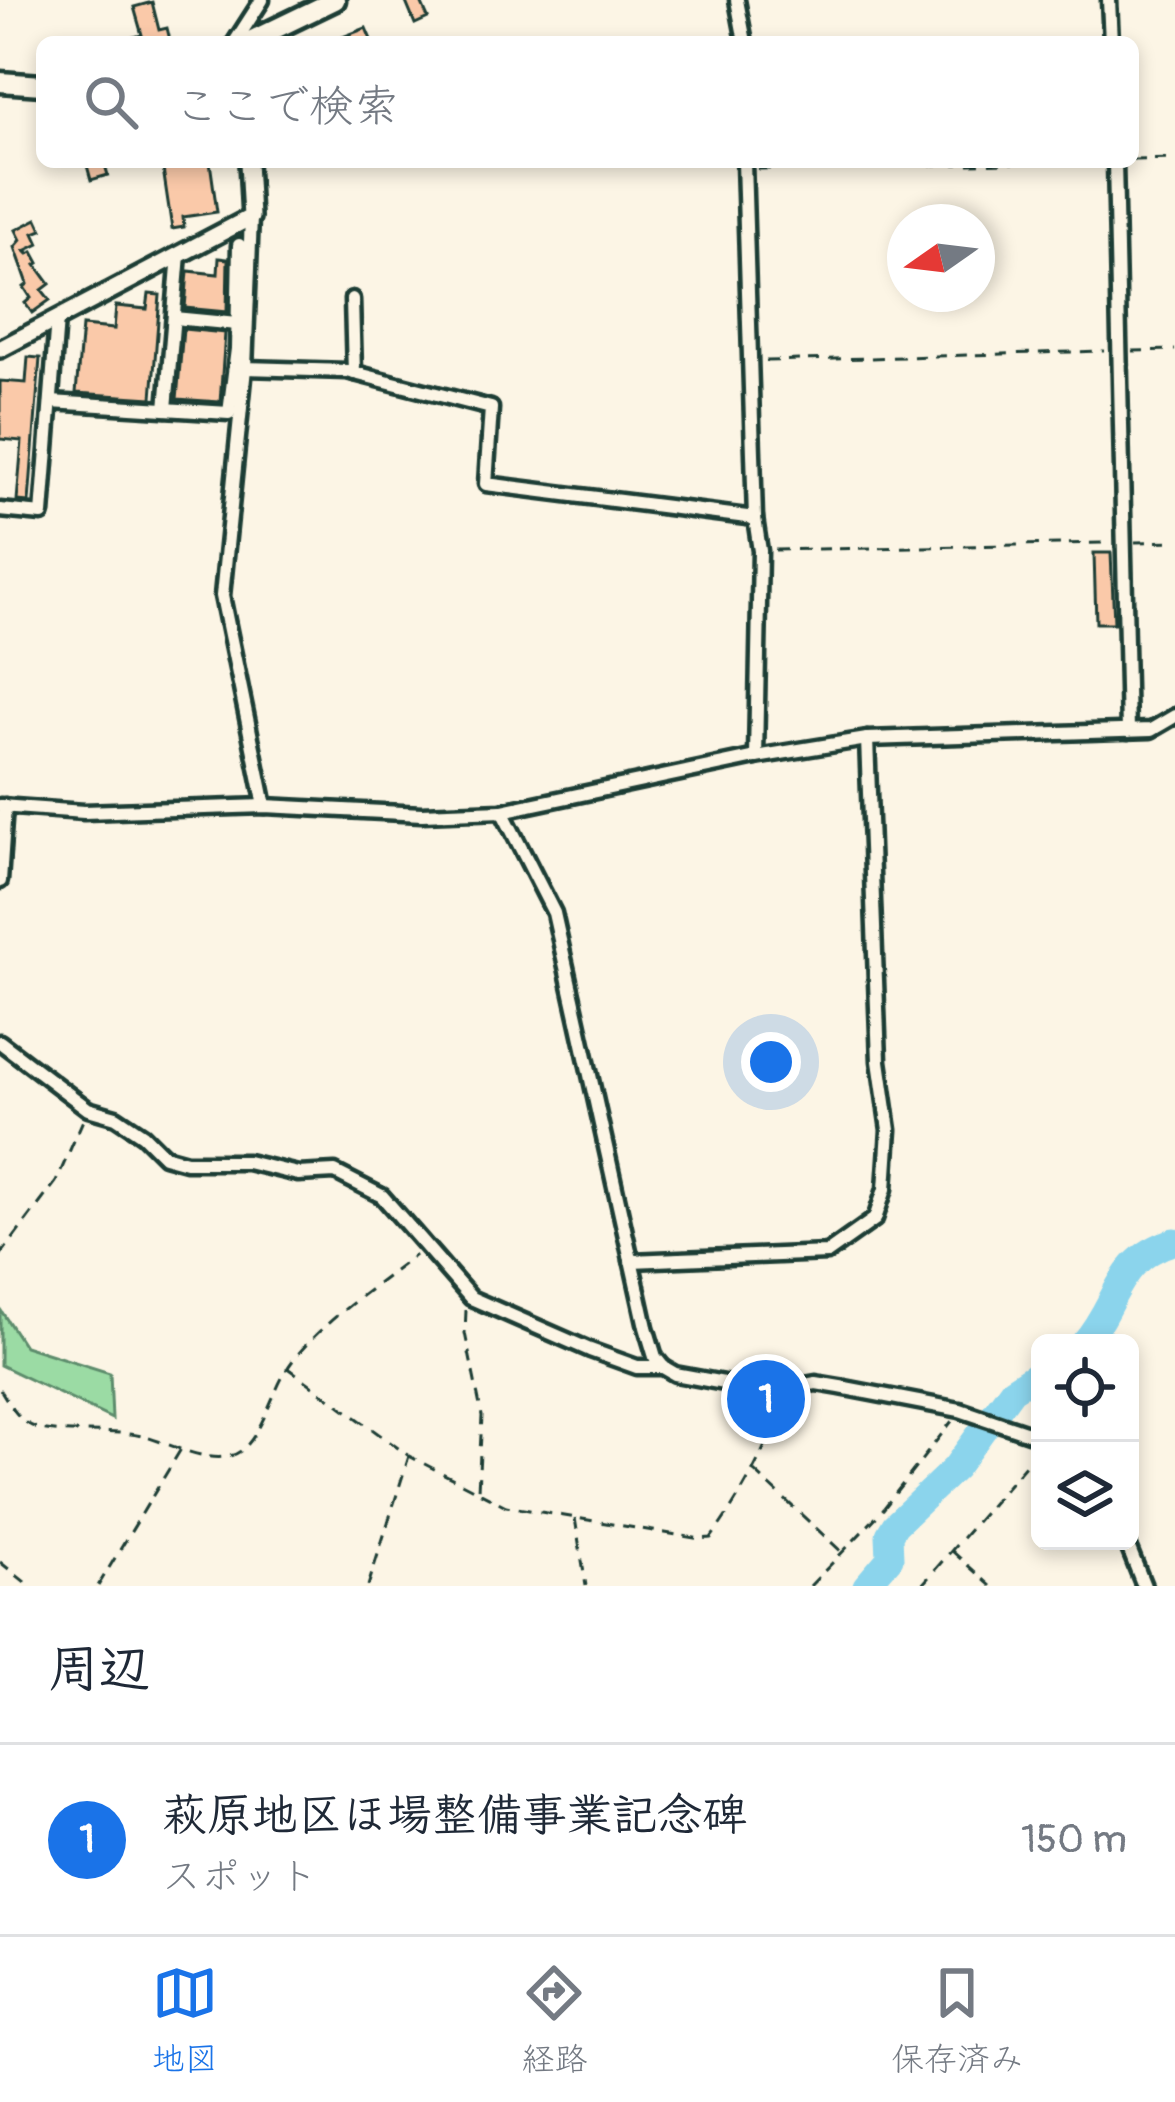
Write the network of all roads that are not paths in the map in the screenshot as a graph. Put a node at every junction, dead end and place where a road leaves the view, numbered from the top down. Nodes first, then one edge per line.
1 (262, 0) edge
2 (335, 0) edge
3 (737, 0) edge
4 (1109, 0) edge
5 (239, 36) edge
6 (260, 36) edge
7 (744, 36) edge
8 (1111, 36) edge
9 (0, 82) edge
10 (36, 85) edge
11 (248, 168) edge
12 (744, 168) edge
13 (1115, 168) edge
14 (251, 217) junction
15 (239, 245) dead end
16 (179, 254) junction
17 (352, 299) dead end
18 (173, 318) junction
19 (57, 319) junction
20 (237, 323) junction
21 (0, 349) edge
22 (245, 368) junction
23 (354, 373) junction
24 (51, 402) junction
25 (166, 409) junction
26 (0, 510) edge
27 (755, 518) junction
28 (1175, 716) edge
29 (1128, 731) junction
30 (867, 739) junction
31 (756, 757) junction
32 (3, 806) edge
33 (266, 806) junction
34 (502, 811) junction
35 (0, 881) edge
36 (0, 1042) edge
37 (631, 1261) junction
38 (663, 1367) junction
39 (1031, 1434) edge
40 (1130, 1550) edge
41 (1144, 1586) edge

1 - 5 street
2 - 6 main road
3 - 7 street
4 - 8 street
9 - 10 main road
11 - 14 street
12 - 27 street
13 - 29 street
14 - 16 street
14 - 22 street
15 - 20 street
16 - 18 street
16 - 19 street
17 - 23 street
18 - 20 street
18 - 25 street
19 - 21 street
19 - 24 street
20 - 25 street
22 - 23 street
22 - 33 street
23 - 27 street
24 - 25 street
24 - 26 street
27 - 31 street
28 - 29 street
29 - 30 street
30 - 31 street
30 - 37 street
31 - 34 street
32 - 33 street
32 - 35 street
33 - 34 street
34 - 37 street
36 - 38 street
37 - 38 street
38 - 39 street
40 - 41 street

